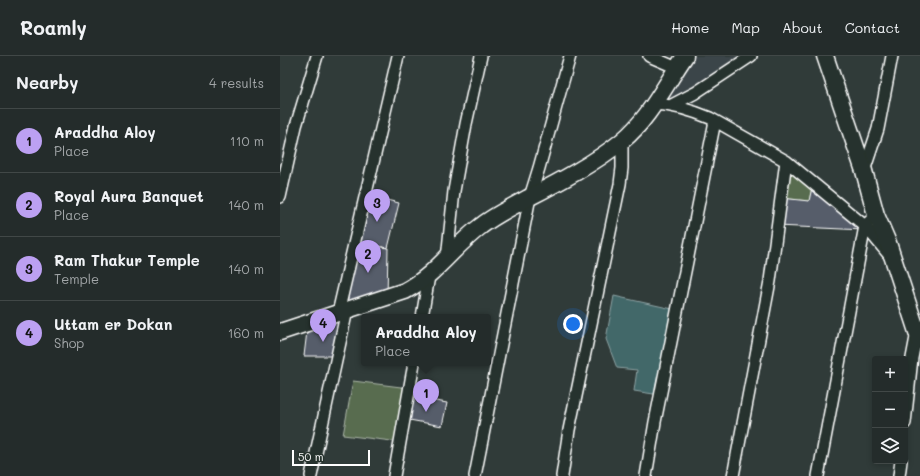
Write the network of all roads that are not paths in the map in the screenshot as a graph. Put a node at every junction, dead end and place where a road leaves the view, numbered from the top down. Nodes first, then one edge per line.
1 (317, 56) edge
2 (398, 56) edge
3 (480, 56) edge
4 (570, 56) edge
5 (649, 56) edge
6 (752, 56) edge
7 (825, 56) edge
8 (892, 56) edge
9 (681, 62) edge
10 (654, 104) junction
11 (672, 105) junction
12 (716, 121) junction
13 (622, 142) junction
14 (786, 161) junction
15 (864, 171) junction
16 (280, 197) edge
17 (530, 197) junction
18 (870, 220) junction
19 (447, 259) junction
20 (429, 276) junction
21 (343, 312) junction
22 (423, 314) edge
23 (280, 332) edge
24 (918, 336) edge
25 (413, 366) edge
26 (908, 395) edge
27 (901, 464) edge
28 (311, 476) edge
29 (394, 476) edge
30 (475, 476) edge
31 (562, 476) edge
32 (646, 476) edge
33 (734, 476) edge
34 (818, 476) edge
35 (899, 476) edge

1 - 16 street
2 - 21 street
3 - 19 street
4 - 17 street
5 - 9 street
6 - 11 street
7 - 15 main road
8 - 15 street
9 - 10 main road
10 - 11 street
10 - 13 main road
11 - 12 street
12 - 14 street
12 - 32 street
13 - 17 main road
13 - 31 street
14 - 18 street
14 - 33 street
15 - 18 main road
17 - 19 main road
17 - 30 street
18 - 24 main road
18 - 34 street
19 - 20 main road
20 - 21 main road
20 - 22 street
21 - 23 main road
21 - 28 street
24 - 26 street
25 - 29 street
27 - 35 street

